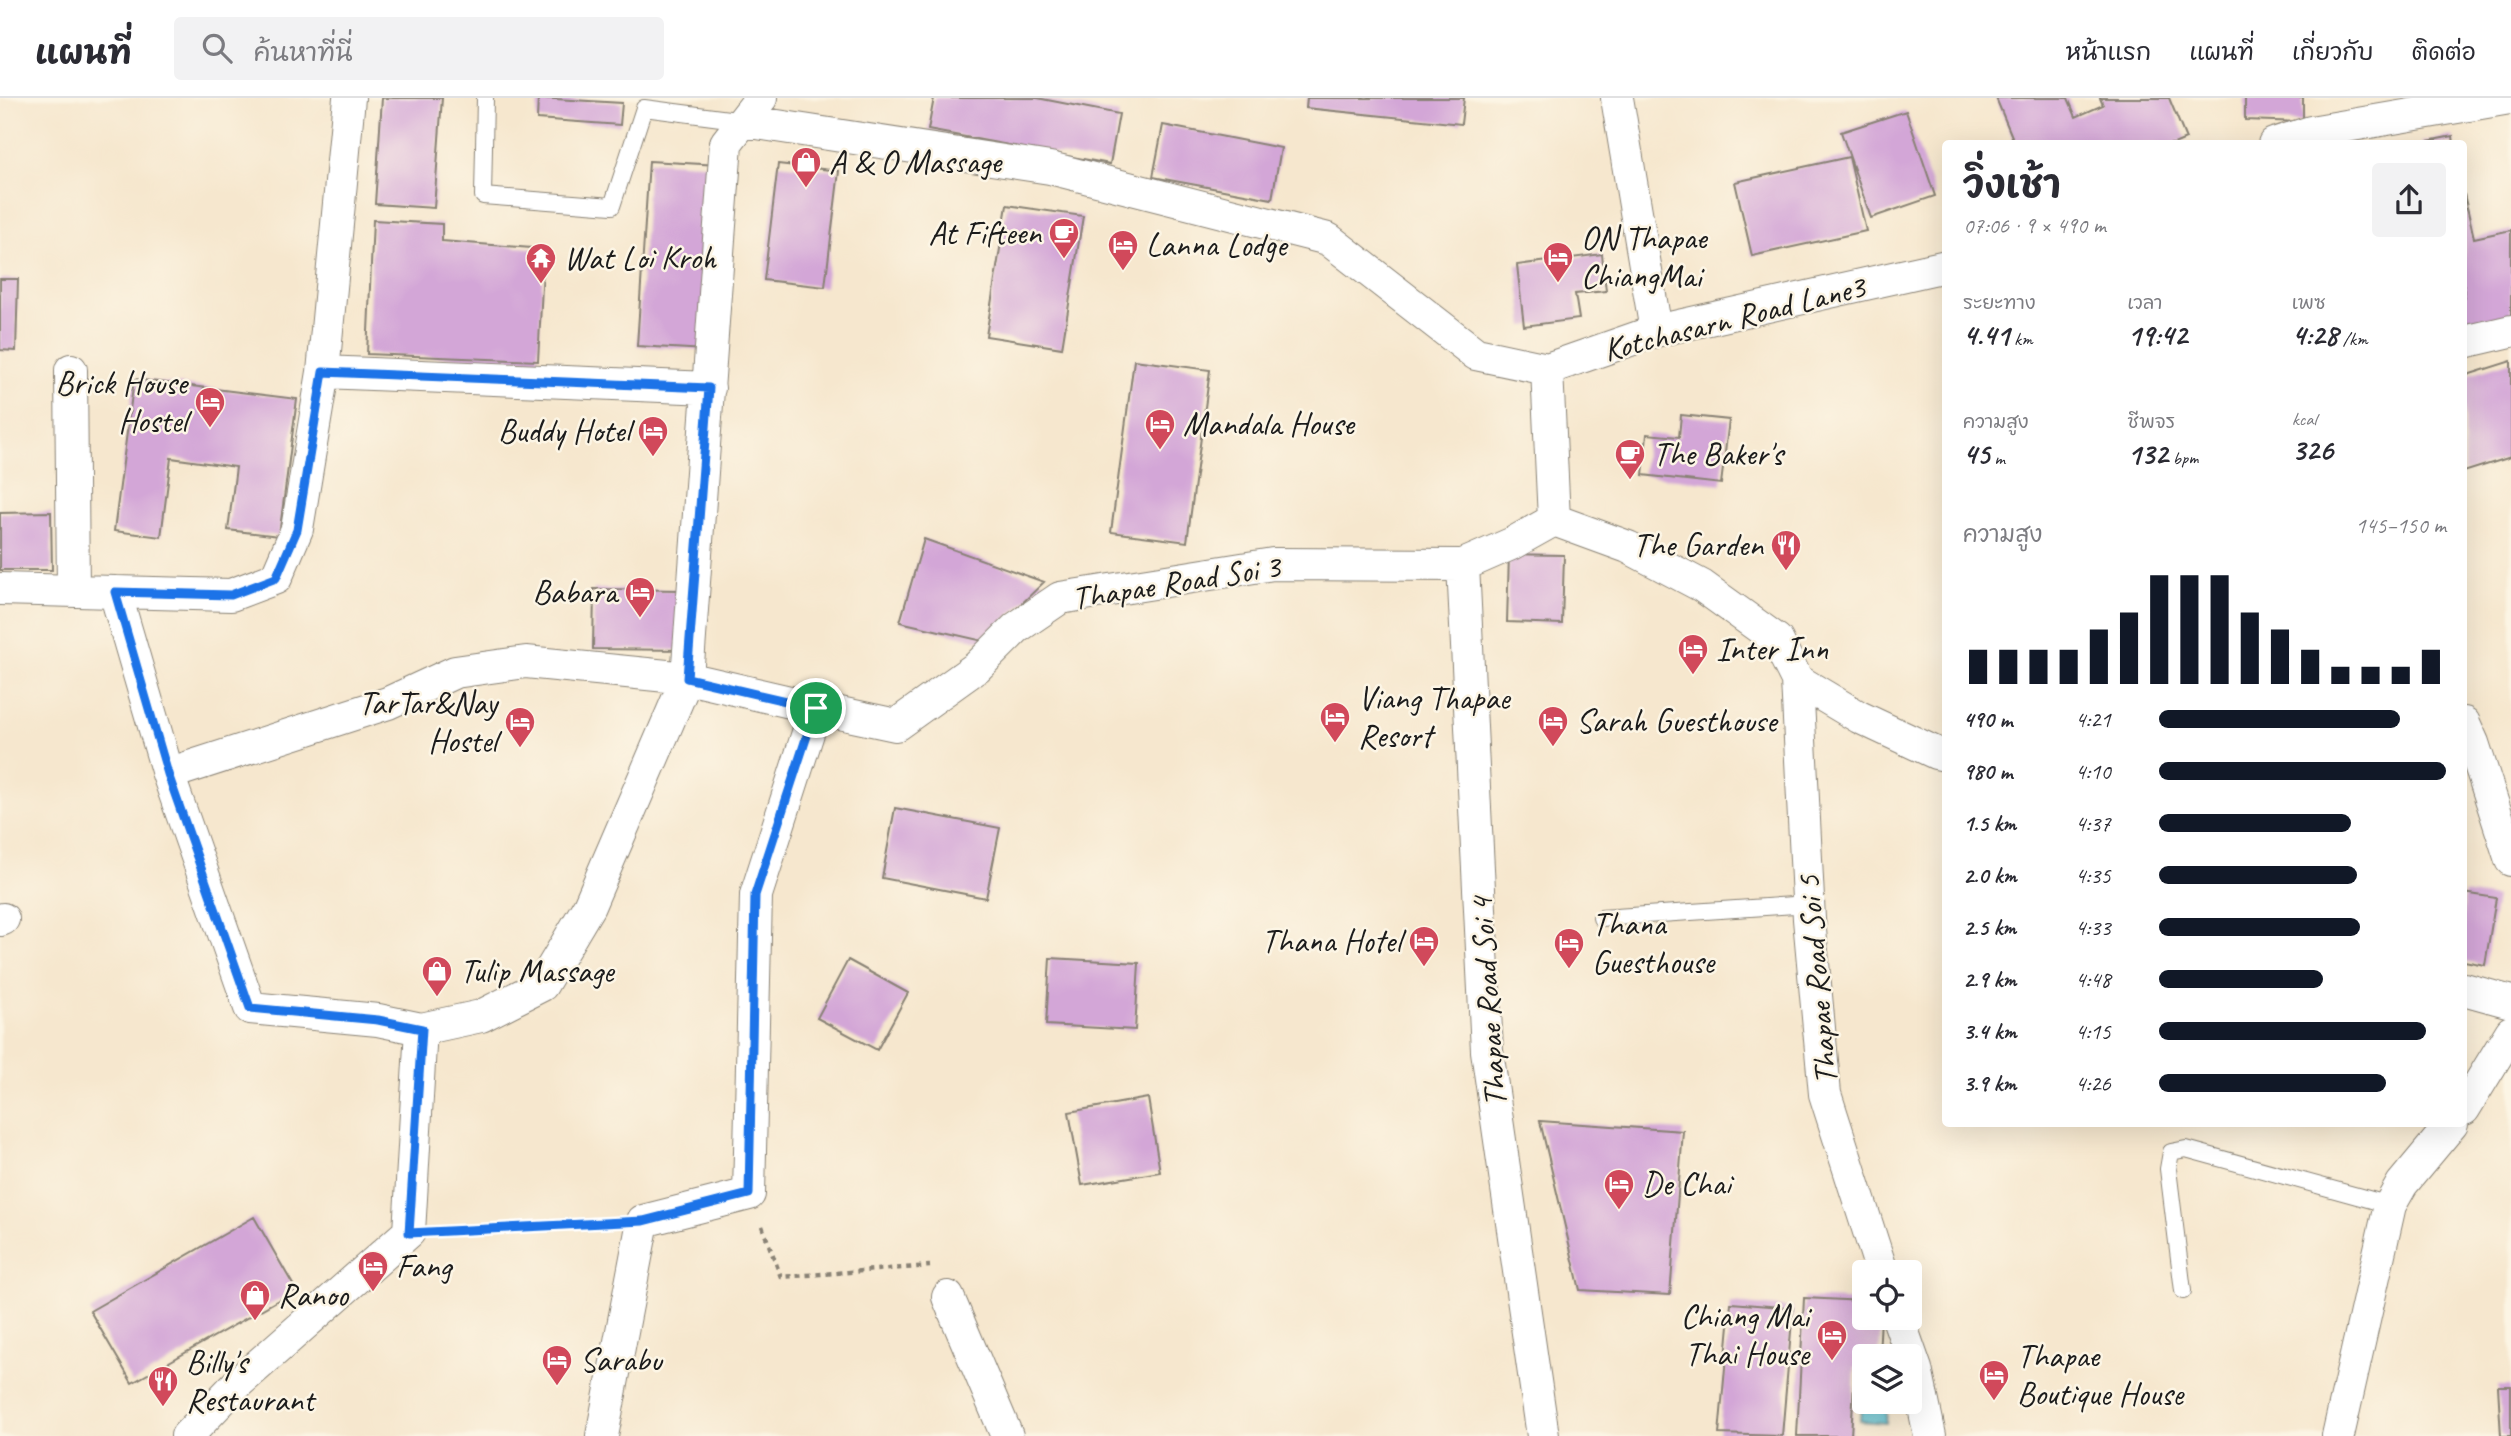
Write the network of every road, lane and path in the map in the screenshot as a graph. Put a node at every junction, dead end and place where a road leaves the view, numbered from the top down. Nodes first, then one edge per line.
1 (349, 98) edge
2 (485, 98) edge
3 (1617, 98) edge
4 (2510, 98) edge
5 (752, 109) edge
6 (2286, 140) edge
7 (1942, 267) edge
8 (1656, 331) junction
9 (2511, 331) edge
10 (2467, 341) edge
11 (1547, 369) junction
12 (71, 370) dead end
13 (323, 372) junction
14 (709, 388) junction
15 (1554, 520) junction
16 (1463, 565) junction
17 (0, 589) edge
18 (73, 591) junction
19 (115, 592) junction
20 (687, 678) junction
21 (1797, 680) junction
22 (816, 708) junction
23 (2467, 730) edge
24 (1942, 754) edge
25 (168, 774) junction
26 (2511, 860) edge
27 (1809, 904) junction
28 (1601, 918) dead end
29 (2467, 990) edge
30 (2511, 1002) edge
31 (422, 1029) junction
32 (2511, 1032) edge
33 (2467, 1104) edge
34 (2450, 1127) edge
35 (749, 1194) junction
36 (2390, 1205) junction
37 (643, 1221) junction
38 (409, 1233) junction
39 (1878, 1260) edge
40 (2183, 1291) dead end
41 (948, 1297) joint
42 (1902, 1330) edge
43 (187, 1436) edge
44 (602, 1436) edge
45 (1007, 1436) edge
46 (1543, 1436) edge
47 (1930, 1436) edge
48 (2338, 1436) edge

1 - 13 street
2 - 5 lane
3 - 8 street
4 - 6 street
5 - 11 street
5 - 14 street
7 - 8 street, Kotchasarn Road Lane3
8 - 11 street, Kotchasarn Road Lane3
9 - 10 street
11 - 15 street
12 - 18 street
13 - 14 street
13 - 19 street
14 - 20 street
15 - 16 street, Thapae Road Soi 3
15 - 21 street
16 - 22 street, Thapae Road Soi 3
16 - 46 street, Thapae Road Soi 4
17 - 18 street
18 - 19 street
19 - 25 street
20 - 22 street, Thapae Road Soi 3
20 - 25 street, Thapae Road Soi 3
20 - 31 street
21 - 24 street
21 - 27 street, Thapae Road Soi 5
22 - 35 street
23 - 26 street
25 - 31 street
27 - 28 lane
27 - 39 street, Thapae Road Soi 5
29 - 30 street
31 - 38 street
32 - 33 street
34 - 36 street
35 - 37 street
35 - 41 path
36 - 40 lane
36 - 48 street
37 - 38 path
37 - 44 street
38 - 43 street
41 - 45 street
42 - 47 street

